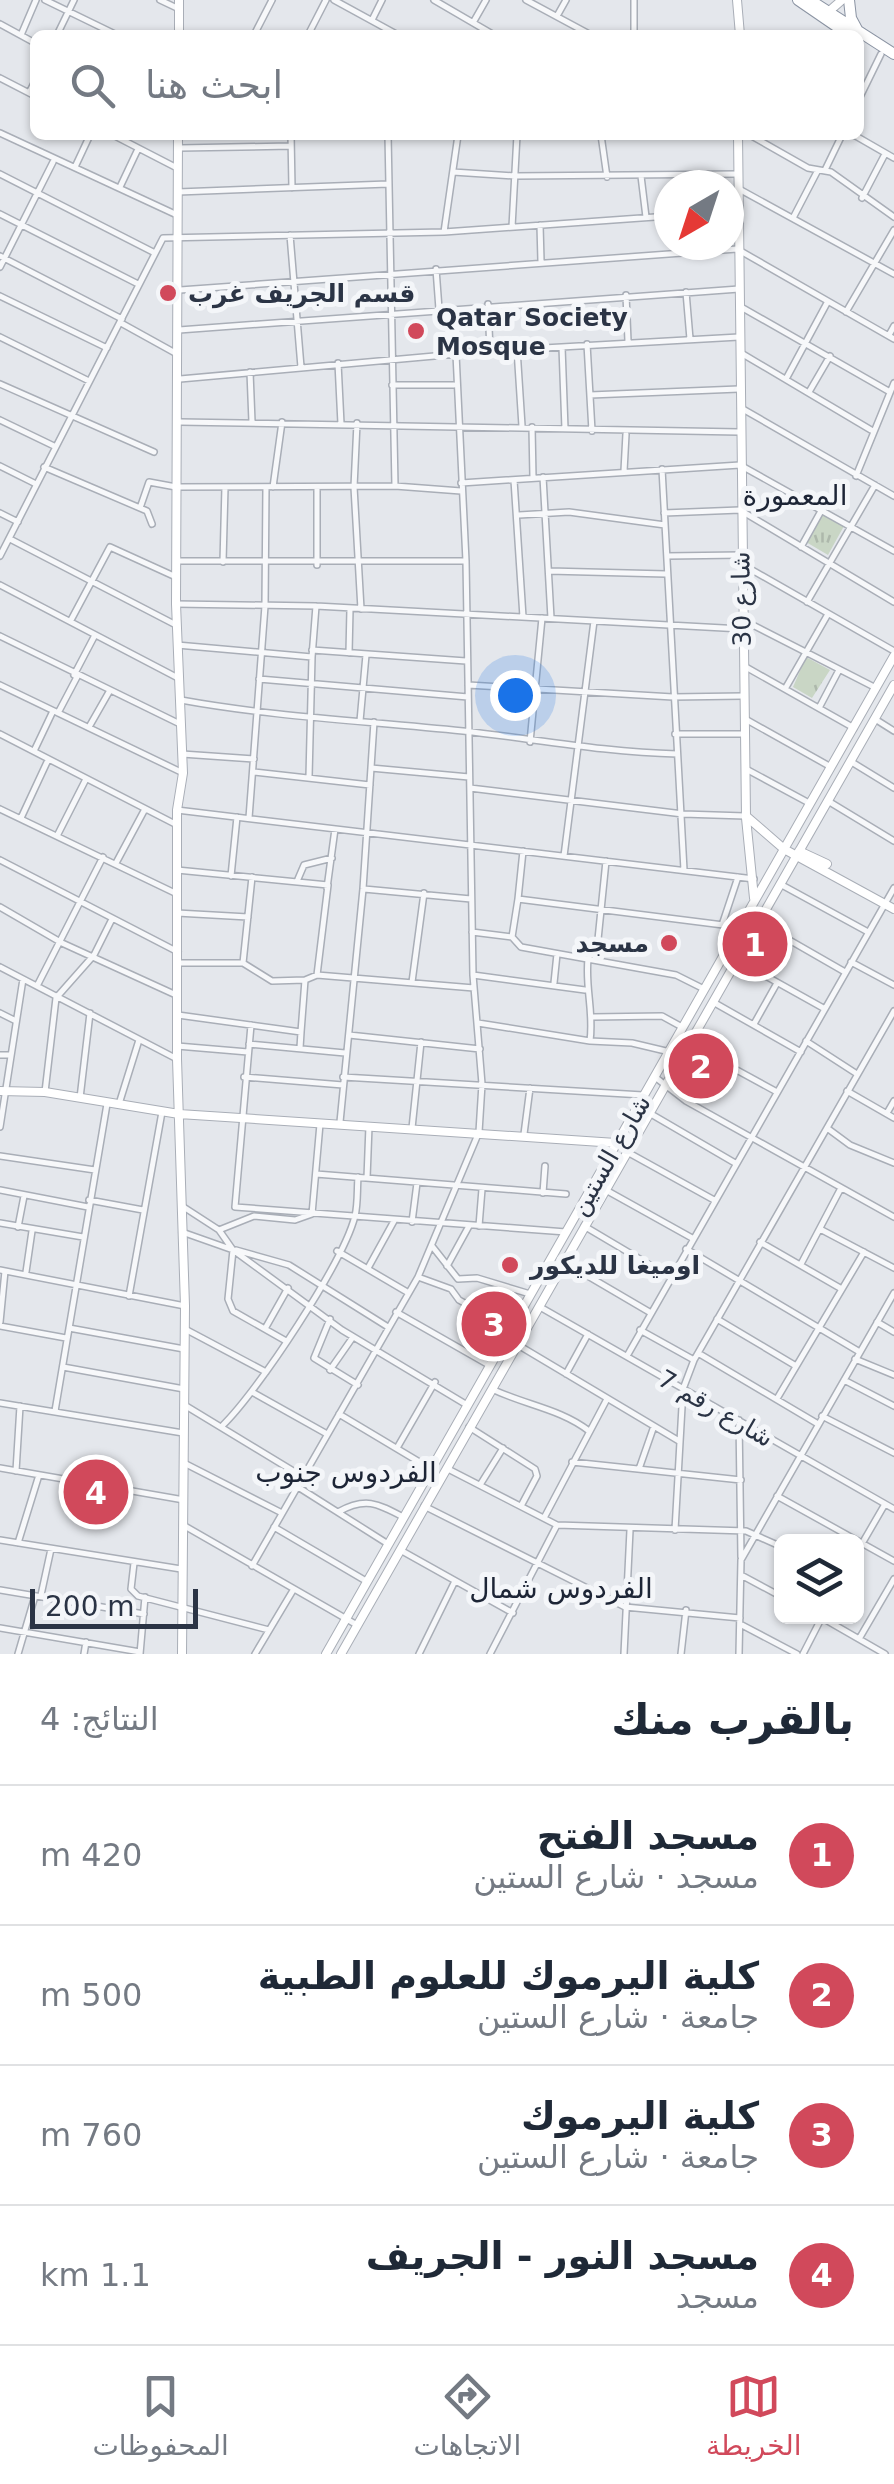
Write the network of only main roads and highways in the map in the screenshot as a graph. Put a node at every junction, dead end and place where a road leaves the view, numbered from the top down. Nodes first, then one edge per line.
1 (798, 0) edge
2 (849, 0) edge
3 (820, 5) edge
4 (842, 30) edge
5 (851, 30) edge
6 (857, 30) edge
7 (864, 40) edge
8 (864, 40) edge
9 (894, 58) edge

1 - 4 highway
2 - 6 highway
3 - 5 highway
7 - 9 highway
8 - 9 highway

